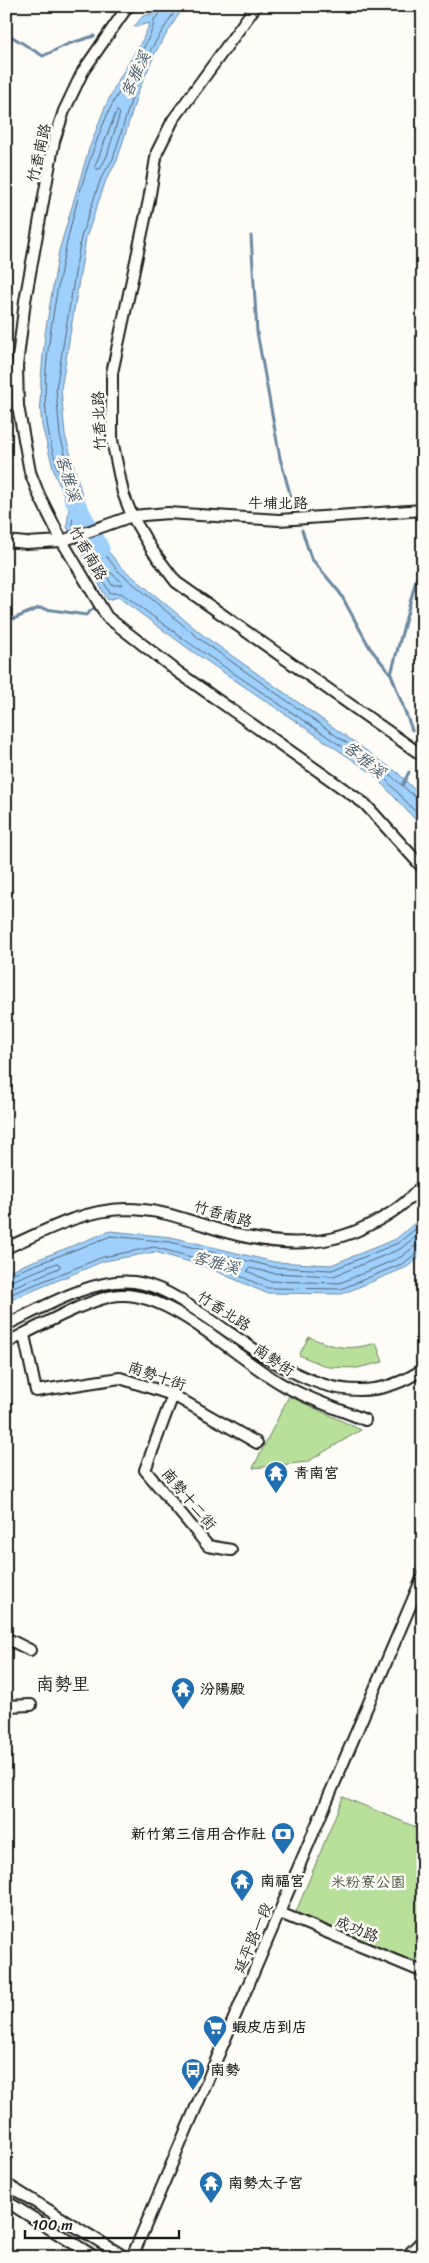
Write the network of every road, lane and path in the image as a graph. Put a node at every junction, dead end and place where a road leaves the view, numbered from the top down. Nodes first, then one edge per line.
1 (128, 6) edge
2 (256, 6) edge
3 (423, 510) edge
4 (132, 516) junction
5 (62, 540) junction
6 (6, 541) edge
7 (423, 756) edge
8 (423, 868) edge
9 (423, 1184) edge
10 (6, 1248) edge
11 (6, 1325) edge
12 (24, 1334) junction
13 (6, 1343) edge
14 (423, 1369) edge
15 (173, 1395) junction
16 (365, 1420) dead end
17 (256, 1443) dead end
18 (231, 1550) dead end
19 (423, 1576) edge
20 (6, 1638) edge
21 (30, 1650) dead end
22 (31, 1705) dead end
23 (6, 1706) edge
24 (280, 1913) junction
25 (423, 1972) edge
26 (6, 2184) edge
27 (6, 2201) edge
28 (423, 2240) edge
29 (96, 2257) edge
30 (125, 2257) edge
31 (132, 2257) edge
32 (406, 2257) edge

1 - 5 street, 竹香南路
2 - 4 street, 竹香北路
3 - 4 street, 牛埔北路
4 - 5 street, 牛埔北路
4 - 7 street, 竹香北路
5 - 6 street
5 - 8 street, 竹香南路
9 - 10 street, 竹香南路
11 - 14 street, 竹香北路
12 - 13 street, 南勢街
12 - 15 street, 南勢十街
12 - 16 street, 南勢街
15 - 17 street, 南勢十街
15 - 18 street, 南勢十二街
19 - 24 street, 延平路一段
20 - 21 street
22 - 23 street
24 - 25 street, 成功路
24 - 31 street, 延平路一段
26 - 30 street
27 - 29 street
28 - 32 street

